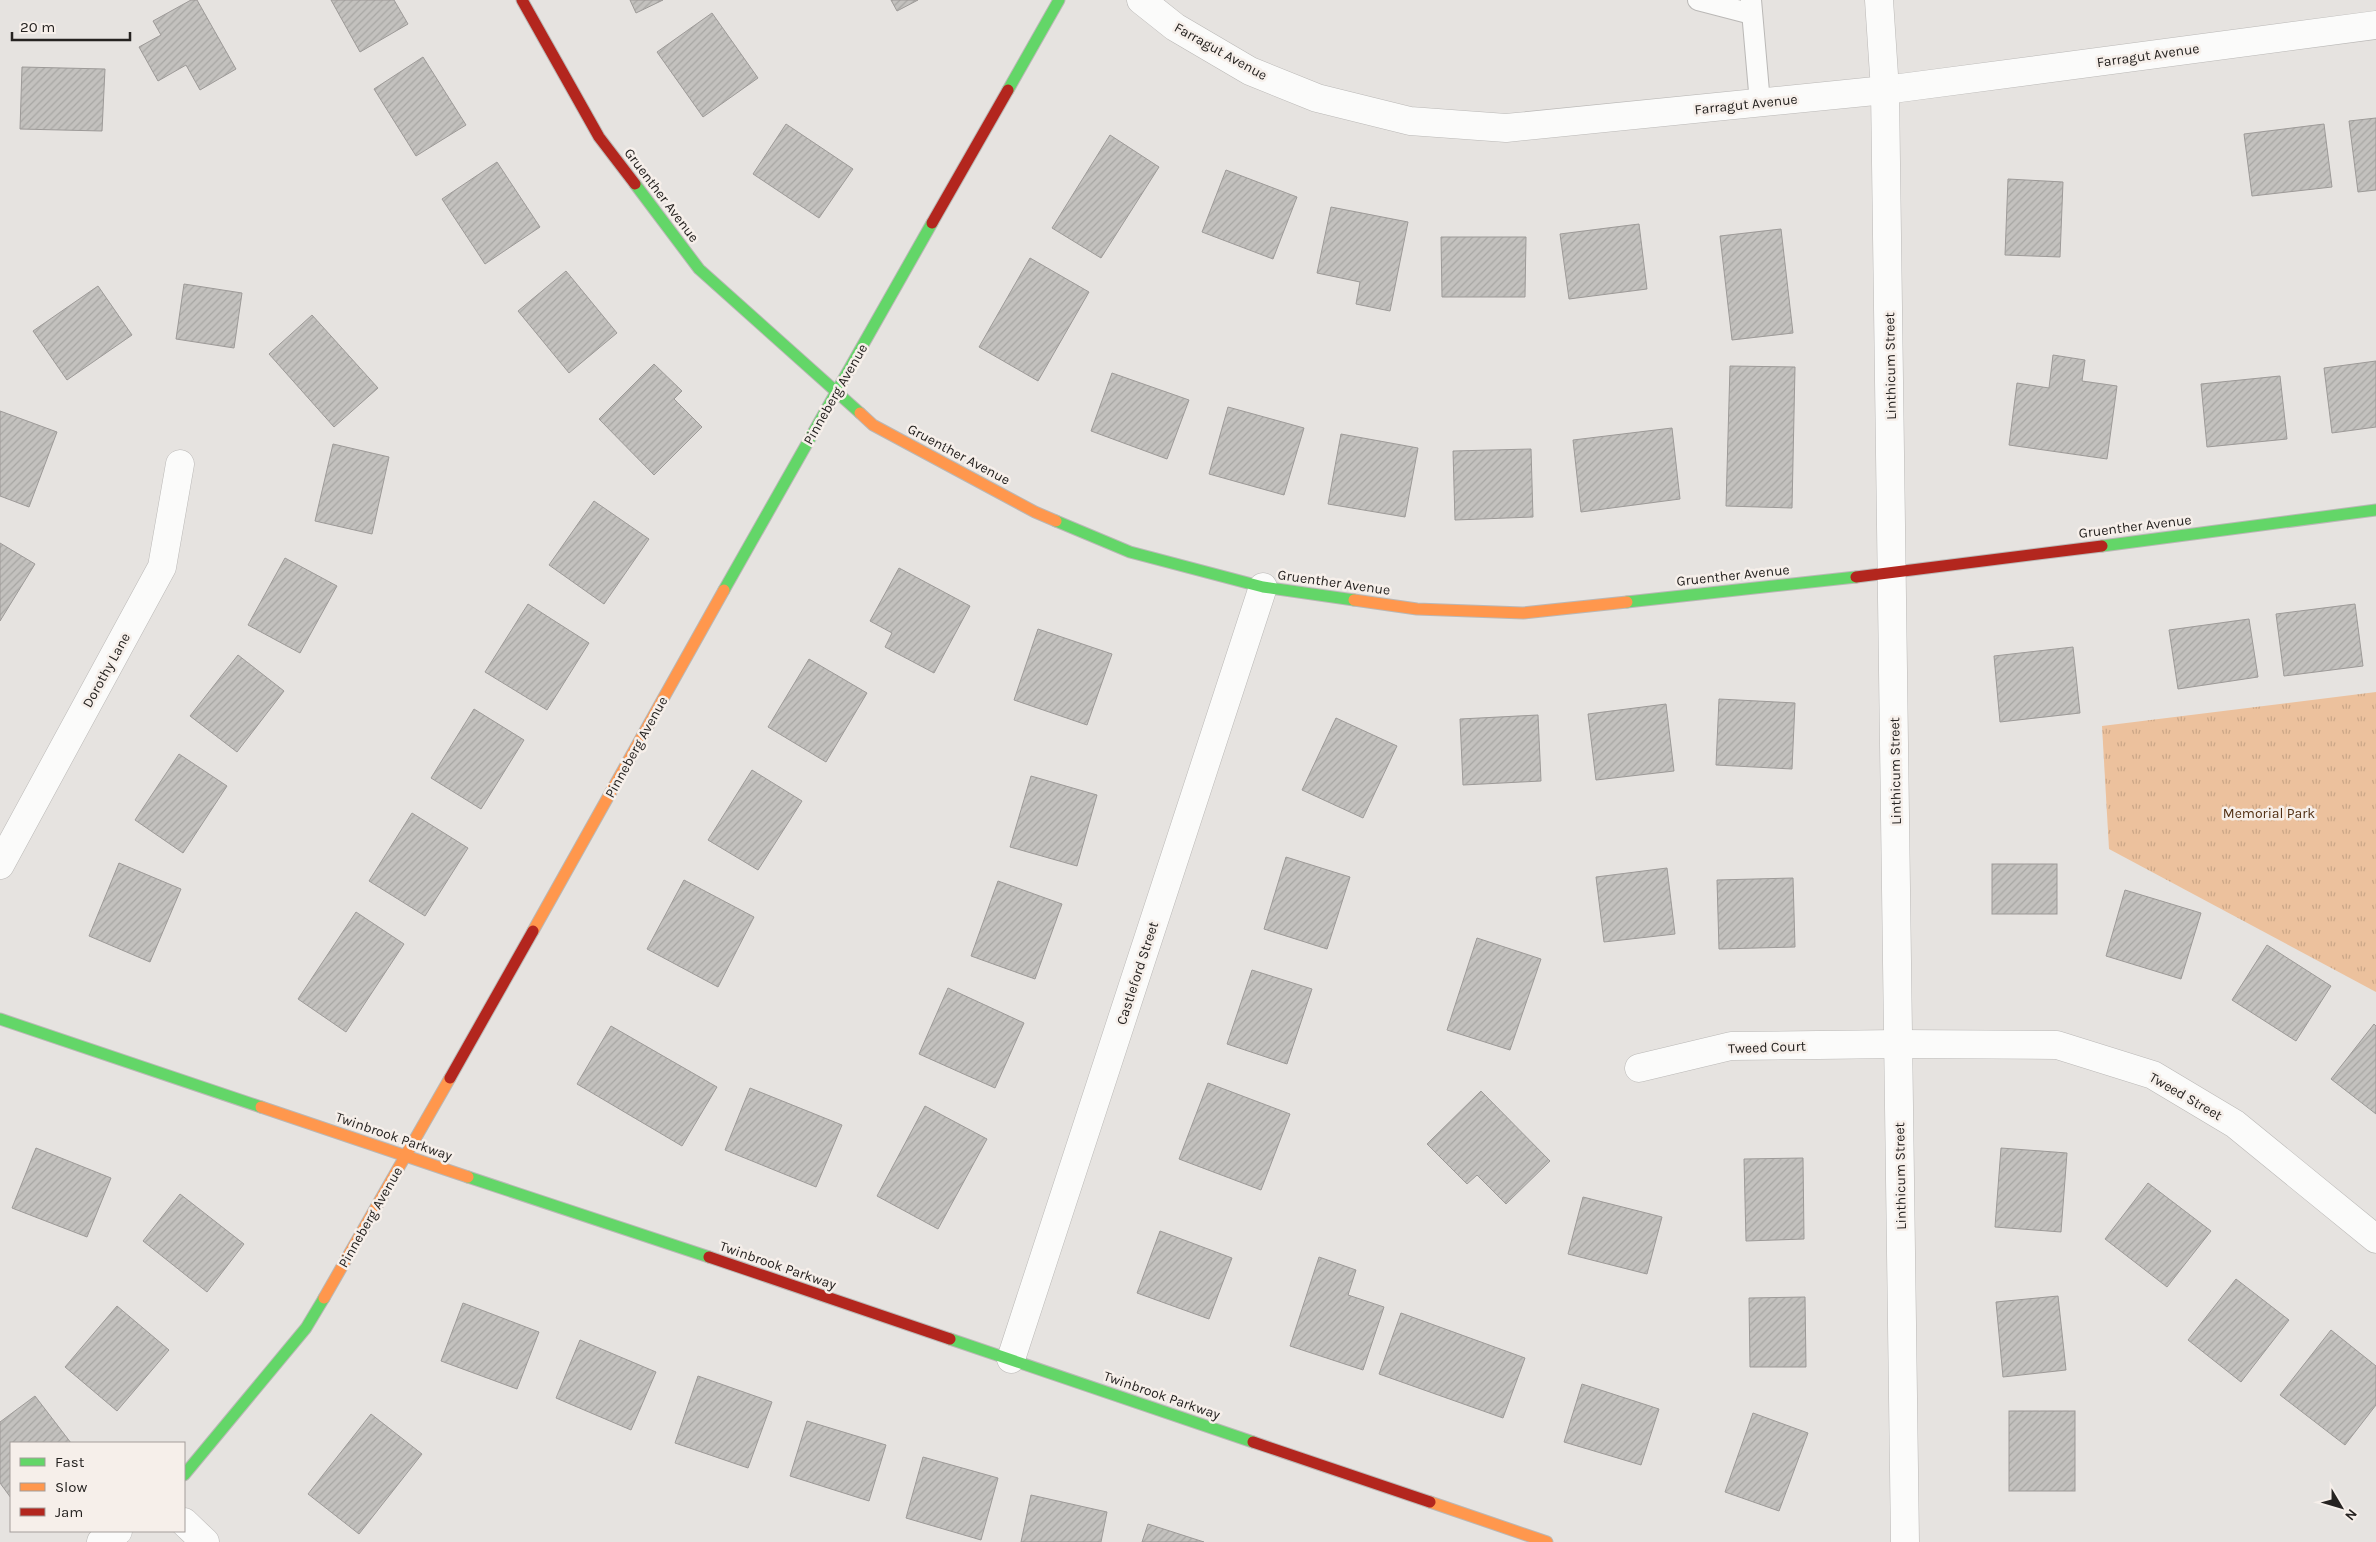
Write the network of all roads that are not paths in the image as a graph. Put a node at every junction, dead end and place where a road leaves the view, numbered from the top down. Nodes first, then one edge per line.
1 (522, 0) edge
2 (1060, 0) edge
3 (1141, 0) edge
4 (1698, 0) edge
5 (1879, 0) edge
6 (1752, 7) edge
7 (2376, 25) edge
8 (1885, 90) junction
9 (1760, 102) junction
10 (836, 391) junction
11 (180, 464) dead end
12 (2376, 510) edge
13 (1893, 572) junction
14 (1264, 587) junction
15 (0, 865) edge
16 (0, 1019) edge
17 (1898, 1044) junction
18 (1639, 1068) dead end
19 (406, 1156) junction
20 (2376, 1239) edge
21 (1011, 1358) junction
22 (185, 1474) edge
23 (185, 1523) edge
24 (116, 1532) edge
25 (101, 1542) edge
26 (205, 1542) edge
27 (1546, 1542) edge
28 (1905, 1542) edge

1 - 10 street, Gruenther Avenue
2 - 10 street, Pinneberg Avenue
3 - 9 street, Farragut Avenue
4 - 6 lane
5 - 8 street, Linthicum Street
6 - 9 lane
7 - 8 street, Farragut Avenue
8 - 9 street, Farragut Avenue
8 - 13 street, Linthicum Street
10 - 14 street, Gruenther Avenue
10 - 19 street, Pinneberg Avenue
11 - 15 street, Dorothy Lane
12 - 13 street, Gruenther Avenue
13 - 14 street, Gruenther Avenue
13 - 17 street, Linthicum Street
14 - 21 street, Castleford Street
16 - 19 street, Twinbrook Parkway
17 - 18 street, Tweed Court
17 - 20 street, Tweed Street
17 - 28 street, Linthicum Street
19 - 21 street, Twinbrook Parkway
19 - 22 street, Pinneberg Avenue
21 - 27 street, Twinbrook Parkway
23 - 26 street
24 - 25 street

